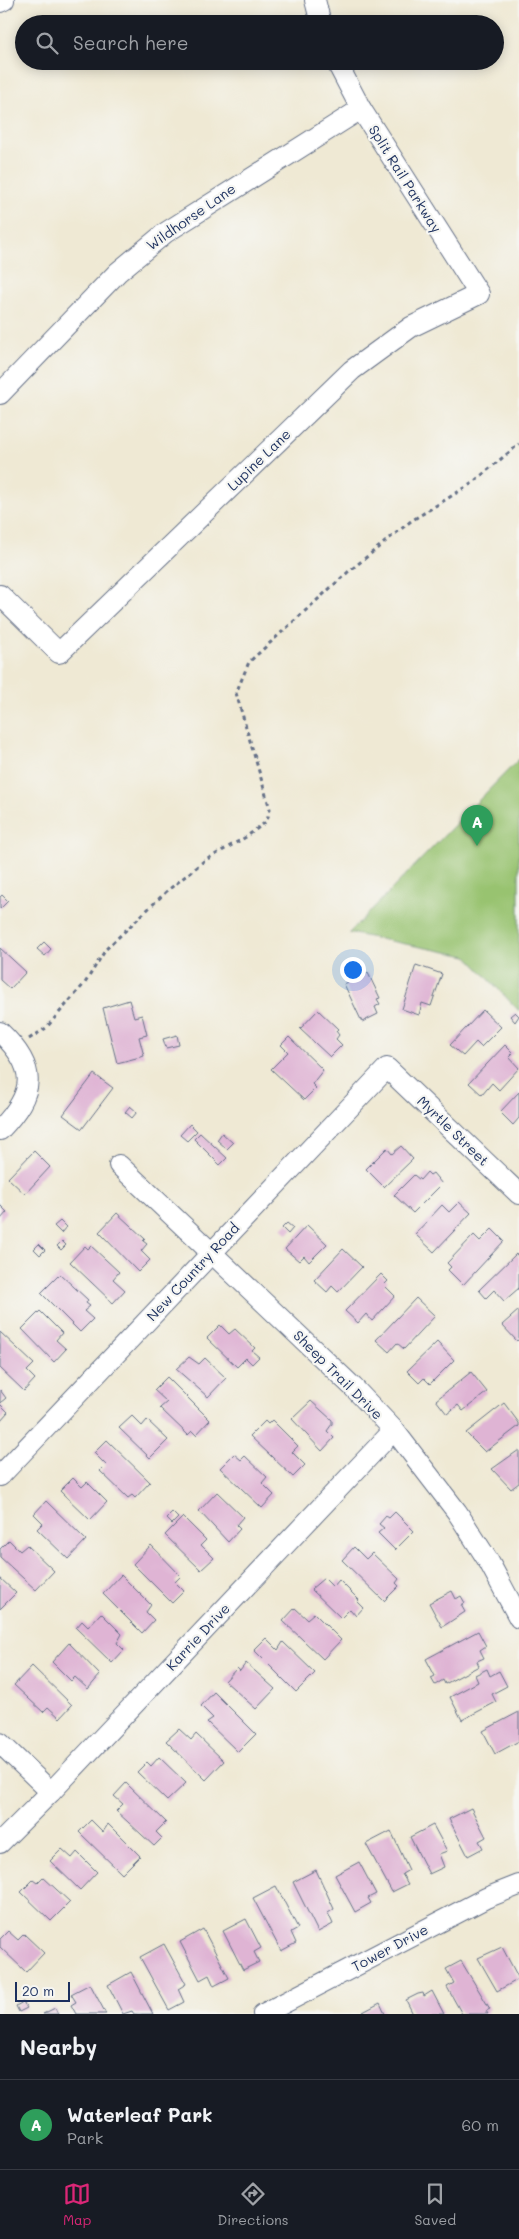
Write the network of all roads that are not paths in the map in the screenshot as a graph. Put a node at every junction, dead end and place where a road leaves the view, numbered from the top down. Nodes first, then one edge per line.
1 (4, 0) edge
2 (315, 0) edge
3 (0, 2) edge
4 (319, 15) edge
5 (341, 70) edge
6 (361, 109) junction
7 (479, 294) joint
8 (0, 394) edge
9 (0, 595) edge
10 (0, 1032) edge
11 (386, 1068) joint
12 (0, 1130) edge
13 (119, 1165) dead end
14 (519, 1194) edge
15 (211, 1253) junction
16 (394, 1430) junction
17 (0, 1476) edge
18 (519, 1618) edge
19 (0, 1743) edge
20 (51, 1792) junction
21 (0, 1842) edge
22 (519, 1885) edge
23 (263, 2014) edge

1 - 3 street
2 - 4 street
5 - 6 street, Split Rail Parkway
6 - 7 street, Split Rail Parkway
6 - 8 street, Wildhorse Lane
7 - 9 street, Lupine Lane
10 - 12 street
11 - 14 street, Myrtle Street
11 - 15 street, New Country Road
13 - 15 street, Sheep Trail Drive
15 - 16 street, Sheep Trail Drive
15 - 17 street, New Country Road
16 - 18 street, Sheep Trail Drive
16 - 20 street, Karrie Drive
19 - 20 street
20 - 21 street, Karrie Drive
22 - 23 street, Tower Drive

